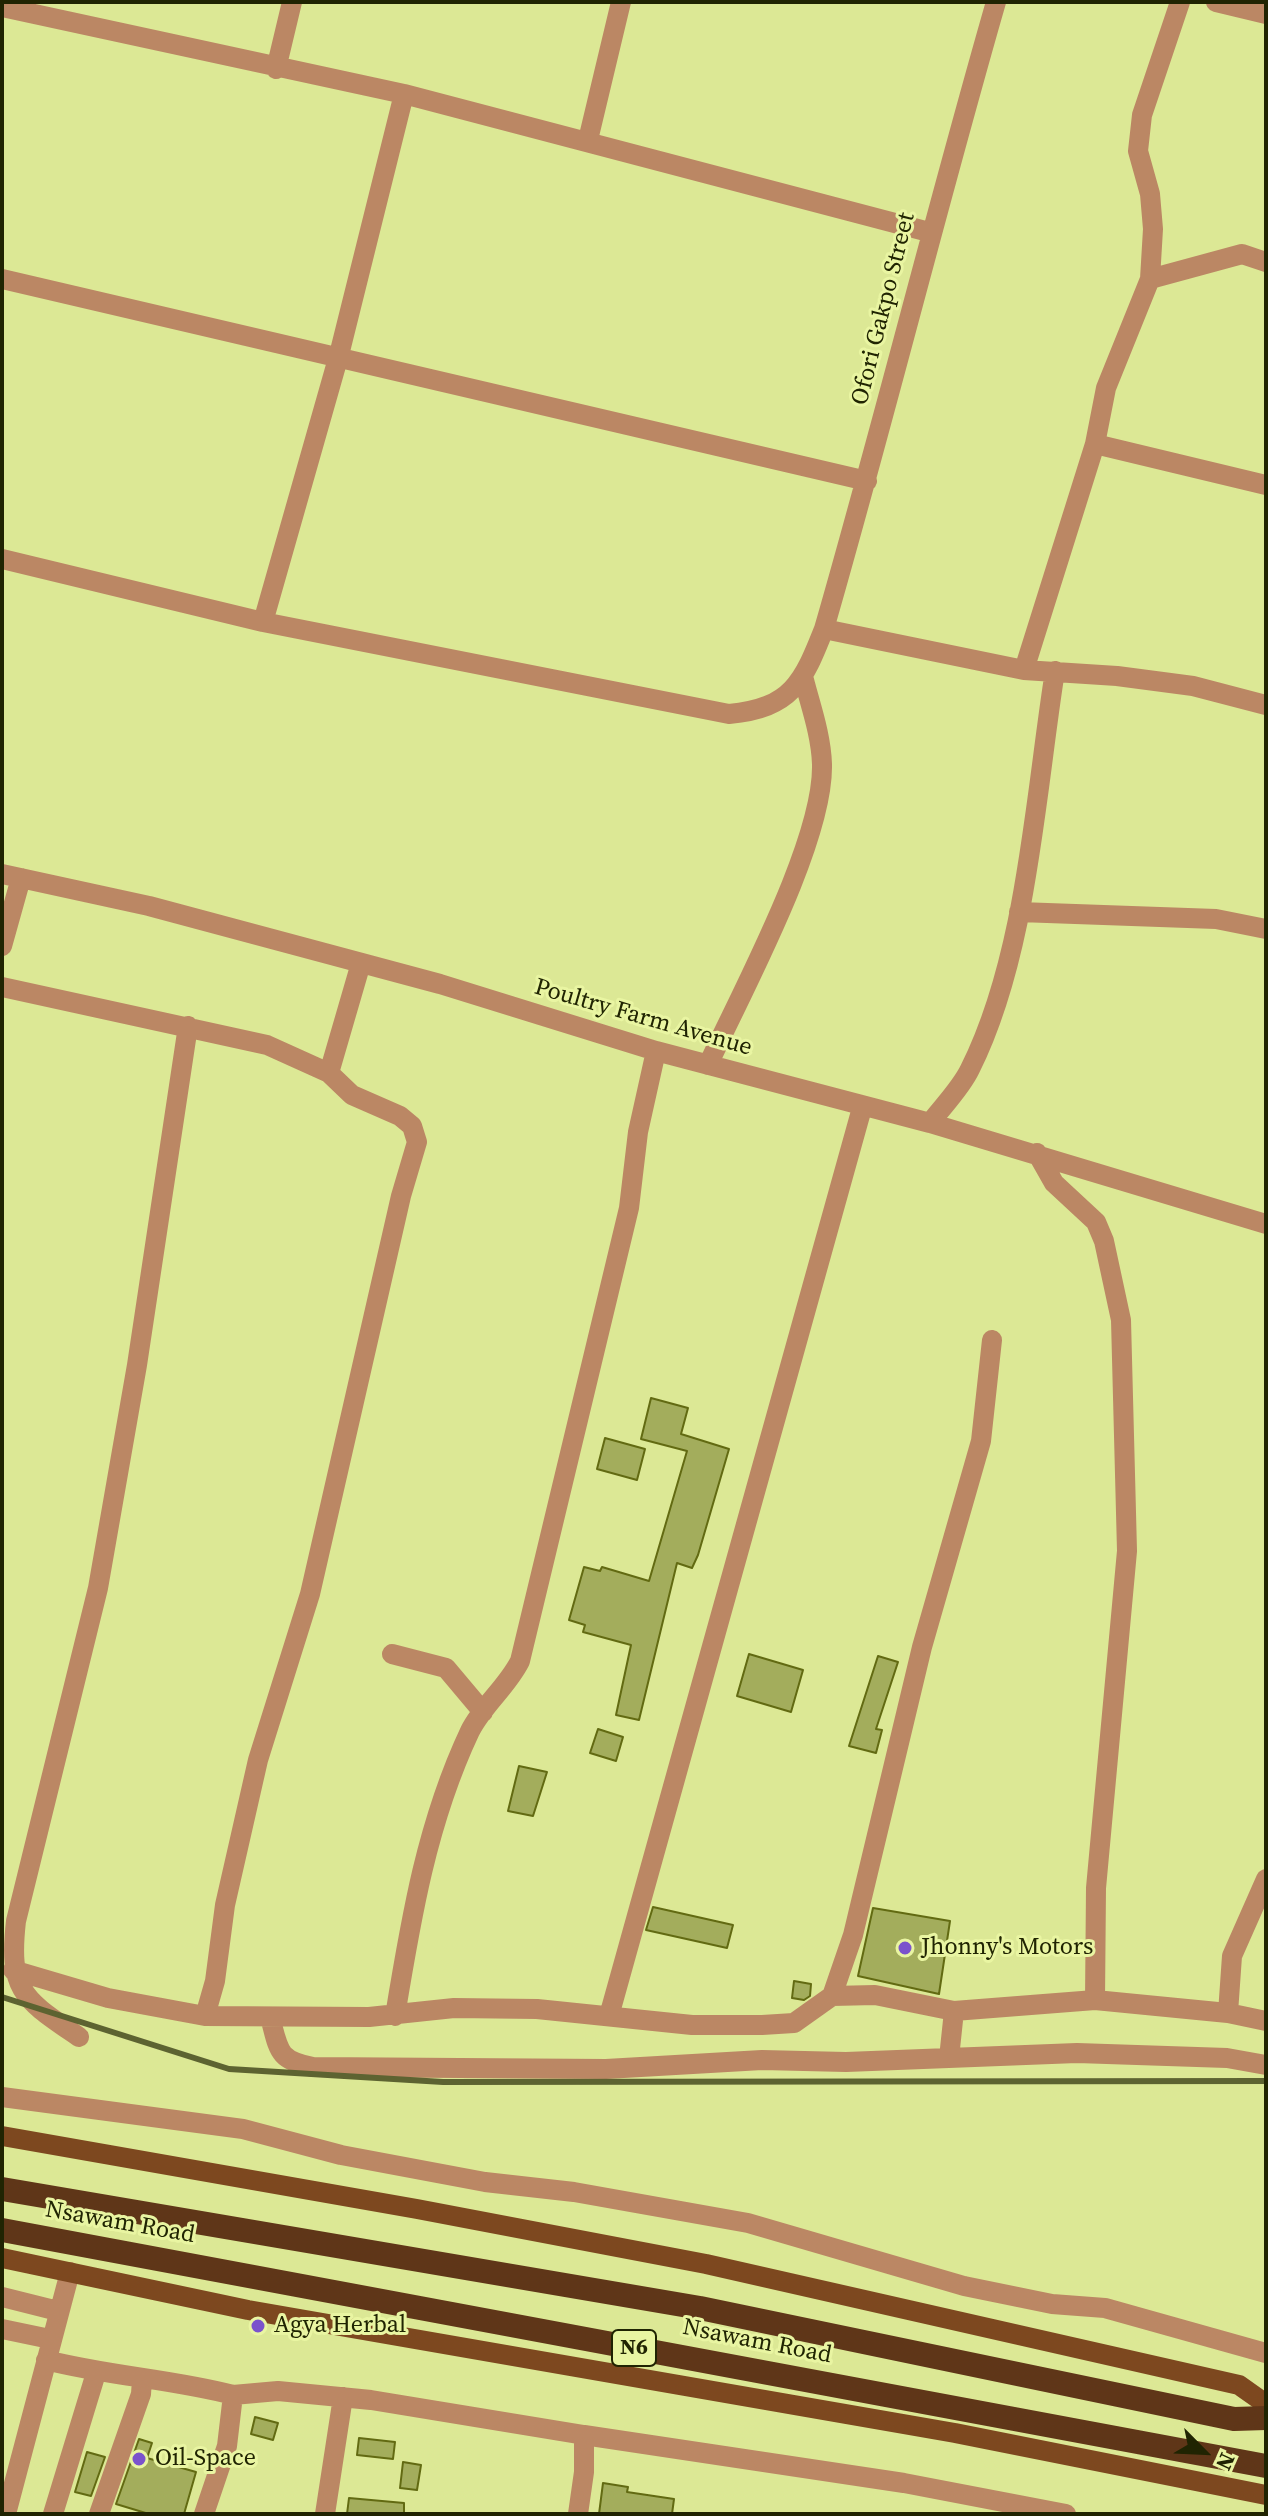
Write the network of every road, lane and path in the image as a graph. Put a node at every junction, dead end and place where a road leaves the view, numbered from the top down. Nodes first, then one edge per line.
1 (292, 2) edge
2 (621, 2) edge
3 (996, 2) edge
4 (1180, 2) edge
5 (1216, 2) edge
6 (2, 7) edge
7 (1266, 14) edge
8 (276, 69) junction
9 (404, 94) junction
10 (588, 140) junction
11 (929, 232) junction
12 (1266, 262) edge
13 (2, 279) edge
14 (1150, 279) junction
15 (339, 355) junction
16 (1095, 444) junction
17 (867, 481) junction
18 (1266, 485) edge
19 (2, 559) edge
20 (263, 622) junction
21 (824, 629) junction
22 (1024, 670) junction
23 (1055, 671) junction
24 (804, 680) junction
25 (1266, 705) edge
26 (11, 876) edge
27 (1019, 912) junction
28 (1266, 929) edge
29 (2, 946) edge
30 (361, 963) junction
31 (2, 987) edge
32 (188, 1026) junction
33 (656, 1051) junction
34 (708, 1065) junction
35 (329, 1073) junction
36 (862, 1108) junction
37 (930, 1123) junction
38 (1037, 1153) junction
39 (1266, 1224) edge
40 (992, 1340) dead end
41 (392, 1654) dead end
42 (483, 1712) junction
43 (1266, 1879) edge
44 (9, 1921) edge
45 (13, 1970) junction
46 (832, 1996) junction
47 (1095, 2000) junction
48 (954, 2011) junction
49 (1228, 2013) junction
50 (205, 2016) junction
51 (395, 2016) junction
52 (609, 2016) junction
53 (270, 2017) junction
54 (1266, 2021) edge
55 (762, 2025) junction
56 (79, 2037) dead end
57 (949, 2058) junction
58 (762, 2060) junction
59 (1266, 2065) edge
60 (2, 2097) edge
61 (2, 2136) edge
62 (2, 2189) edge
63 (2, 2230) edge
64 (2, 2258) edge
65 (70, 2272) junction
66 (2, 2297) edge
67 (58, 2311) junction
68 (2, 2329) edge
69 (50, 2339) junction
70 (1266, 2353) edge
71 (46, 2360) junction
72 (96, 2373) junction
73 (142, 2379) junction
74 (233, 2395) junction
75 (343, 2397) junction
76 (1266, 2404) edge
77 (1266, 2418) edge
78 (584, 2435) junction
79 (1266, 2466) edge
80 (1266, 2495) edge
81 (1001, 2507) edge
82 (6, 2514) edge
83 (53, 2514) edge
84 (99, 2514) edge
85 (204, 2514) edge
86 (325, 2514) edge
87 (578, 2514) edge
88 (1066, 2514) edge

1 - 8 street
2 - 10 street
3 - 11 street, Ofori Gakpo Street
4 - 14 street
5 - 7 street
6 - 8 street
8 - 9 street
9 - 10 street
9 - 15 street
10 - 11 street
11 - 17 street, Ofori Gakpo Street
12 - 14 street
13 - 15 street
14 - 16 street
15 - 17 street
15 - 20 street
16 - 18 street
16 - 22 street
17 - 21 street, Ofori Gakpo Street
19 - 20 street
20 - 24 street
21 - 22 street
21 - 24 street, Ofori Gakpo Street
22 - 23 street
23 - 25 street
23 - 27 street
24 - 34 street
26 - 29 street
26 - 30 street, Poultry Farm Avenue
27 - 28 street
27 - 37 street
30 - 33 street, Poultry Farm Avenue
30 - 35 street
31 - 32 street
32 - 35 street
32 - 44 street
33 - 34 street, Poultry Farm Avenue
33 - 42 street
34 - 36 street, Poultry Farm Avenue
35 - 50 street
36 - 37 street, Poultry Farm Avenue
36 - 52 street
37 - 38 street, Poultry Farm Avenue
38 - 39 street, Poultry Farm Avenue
38 - 47 street
40 - 46 street
41 - 42 street
42 - 51 street
43 - 49 street
44 - 45 street
45 - 50 street
45 - 56 street
46 - 48 street
46 - 55 street
47 - 48 street
47 - 49 street
48 - 57 street
49 - 54 street
50 - 53 street
51 - 52 street
51 - 53 street
52 - 55 street
53 - 58 street
55 - 58 street
57 - 58 street
57 - 59 street
60 - 70 street
61 - 76 main road
62 - 77 highway, Nsawam Road / N6
63 - 79 highway, Nsawam Road / N6
64 - 65 main road
65 - 67 street
65 - 80 main road
66 - 67 street
67 - 69 street
68 - 69 street
69 - 71 street
71 - 72 street
71 - 82 street
72 - 73 street
72 - 83 street
73 - 74 street
73 - 84 street
74 - 75 street
74 - 85 street
75 - 78 street
75 - 86 street
78 - 81 street
78 - 87 street
81 - 88 street

